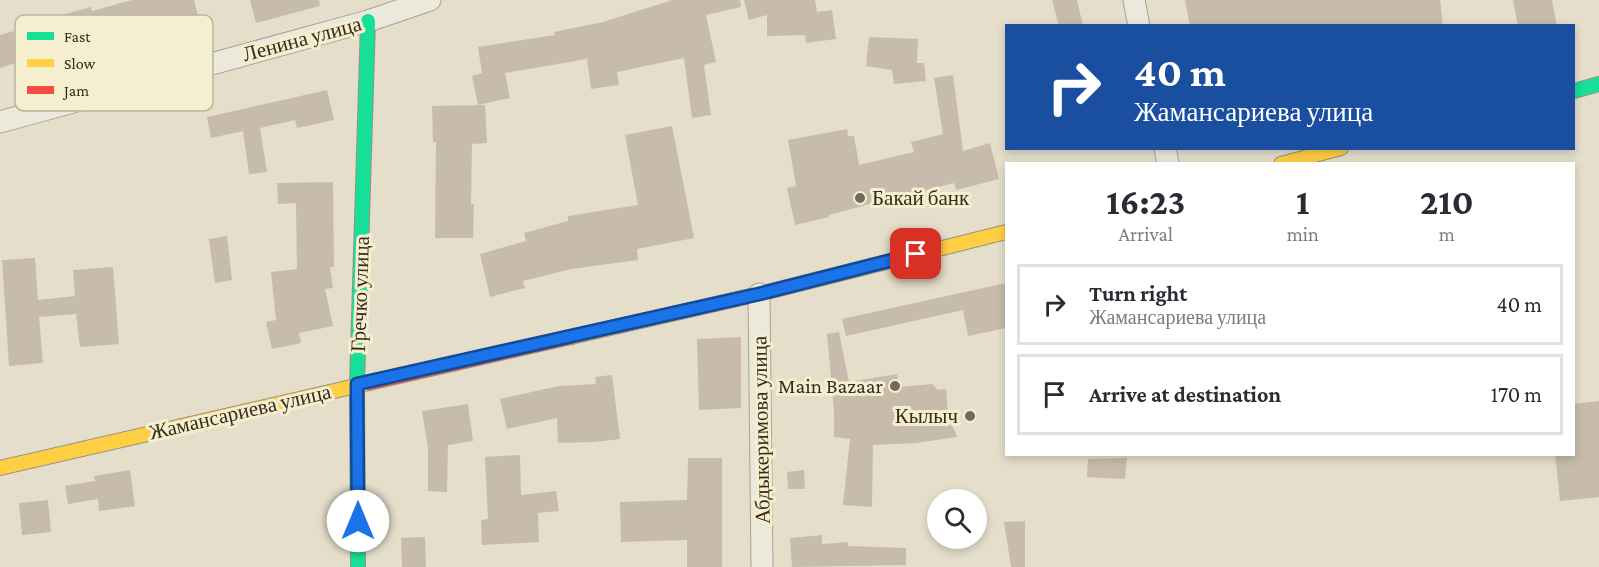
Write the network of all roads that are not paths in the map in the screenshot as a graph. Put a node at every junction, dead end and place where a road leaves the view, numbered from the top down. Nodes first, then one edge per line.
1 (430, 0) edge
2 (1134, 0) edge
3 (368, 21) junction
4 (1139, 24) edge
5 (213, 64) edge
6 (1599, 84) edge
7 (1575, 91) edge
8 (40, 111) edge
9 (0, 122) edge
10 (1334, 150) edge
11 (1288, 162) edge
12 (1005, 232) edge
13 (759, 294) junction
14 (357, 384) junction
15 (0, 468) edge
16 (358, 567) edge
17 (762, 567) edge

1 - 3 street, Ленина улица
2 - 4 street
3 - 5 street, Ленина улица
3 - 14 main road, Гречко улица
6 - 7 main road
8 - 9 street, Ленина улица
10 - 11 main road
12 - 13 main road, Жамансариева улица
13 - 14 main road, Жамансариева улица
13 - 17 street, Абдыкеримова улица
14 - 15 main road, Жамансариева улица
14 - 16 main road, Гречко улица

